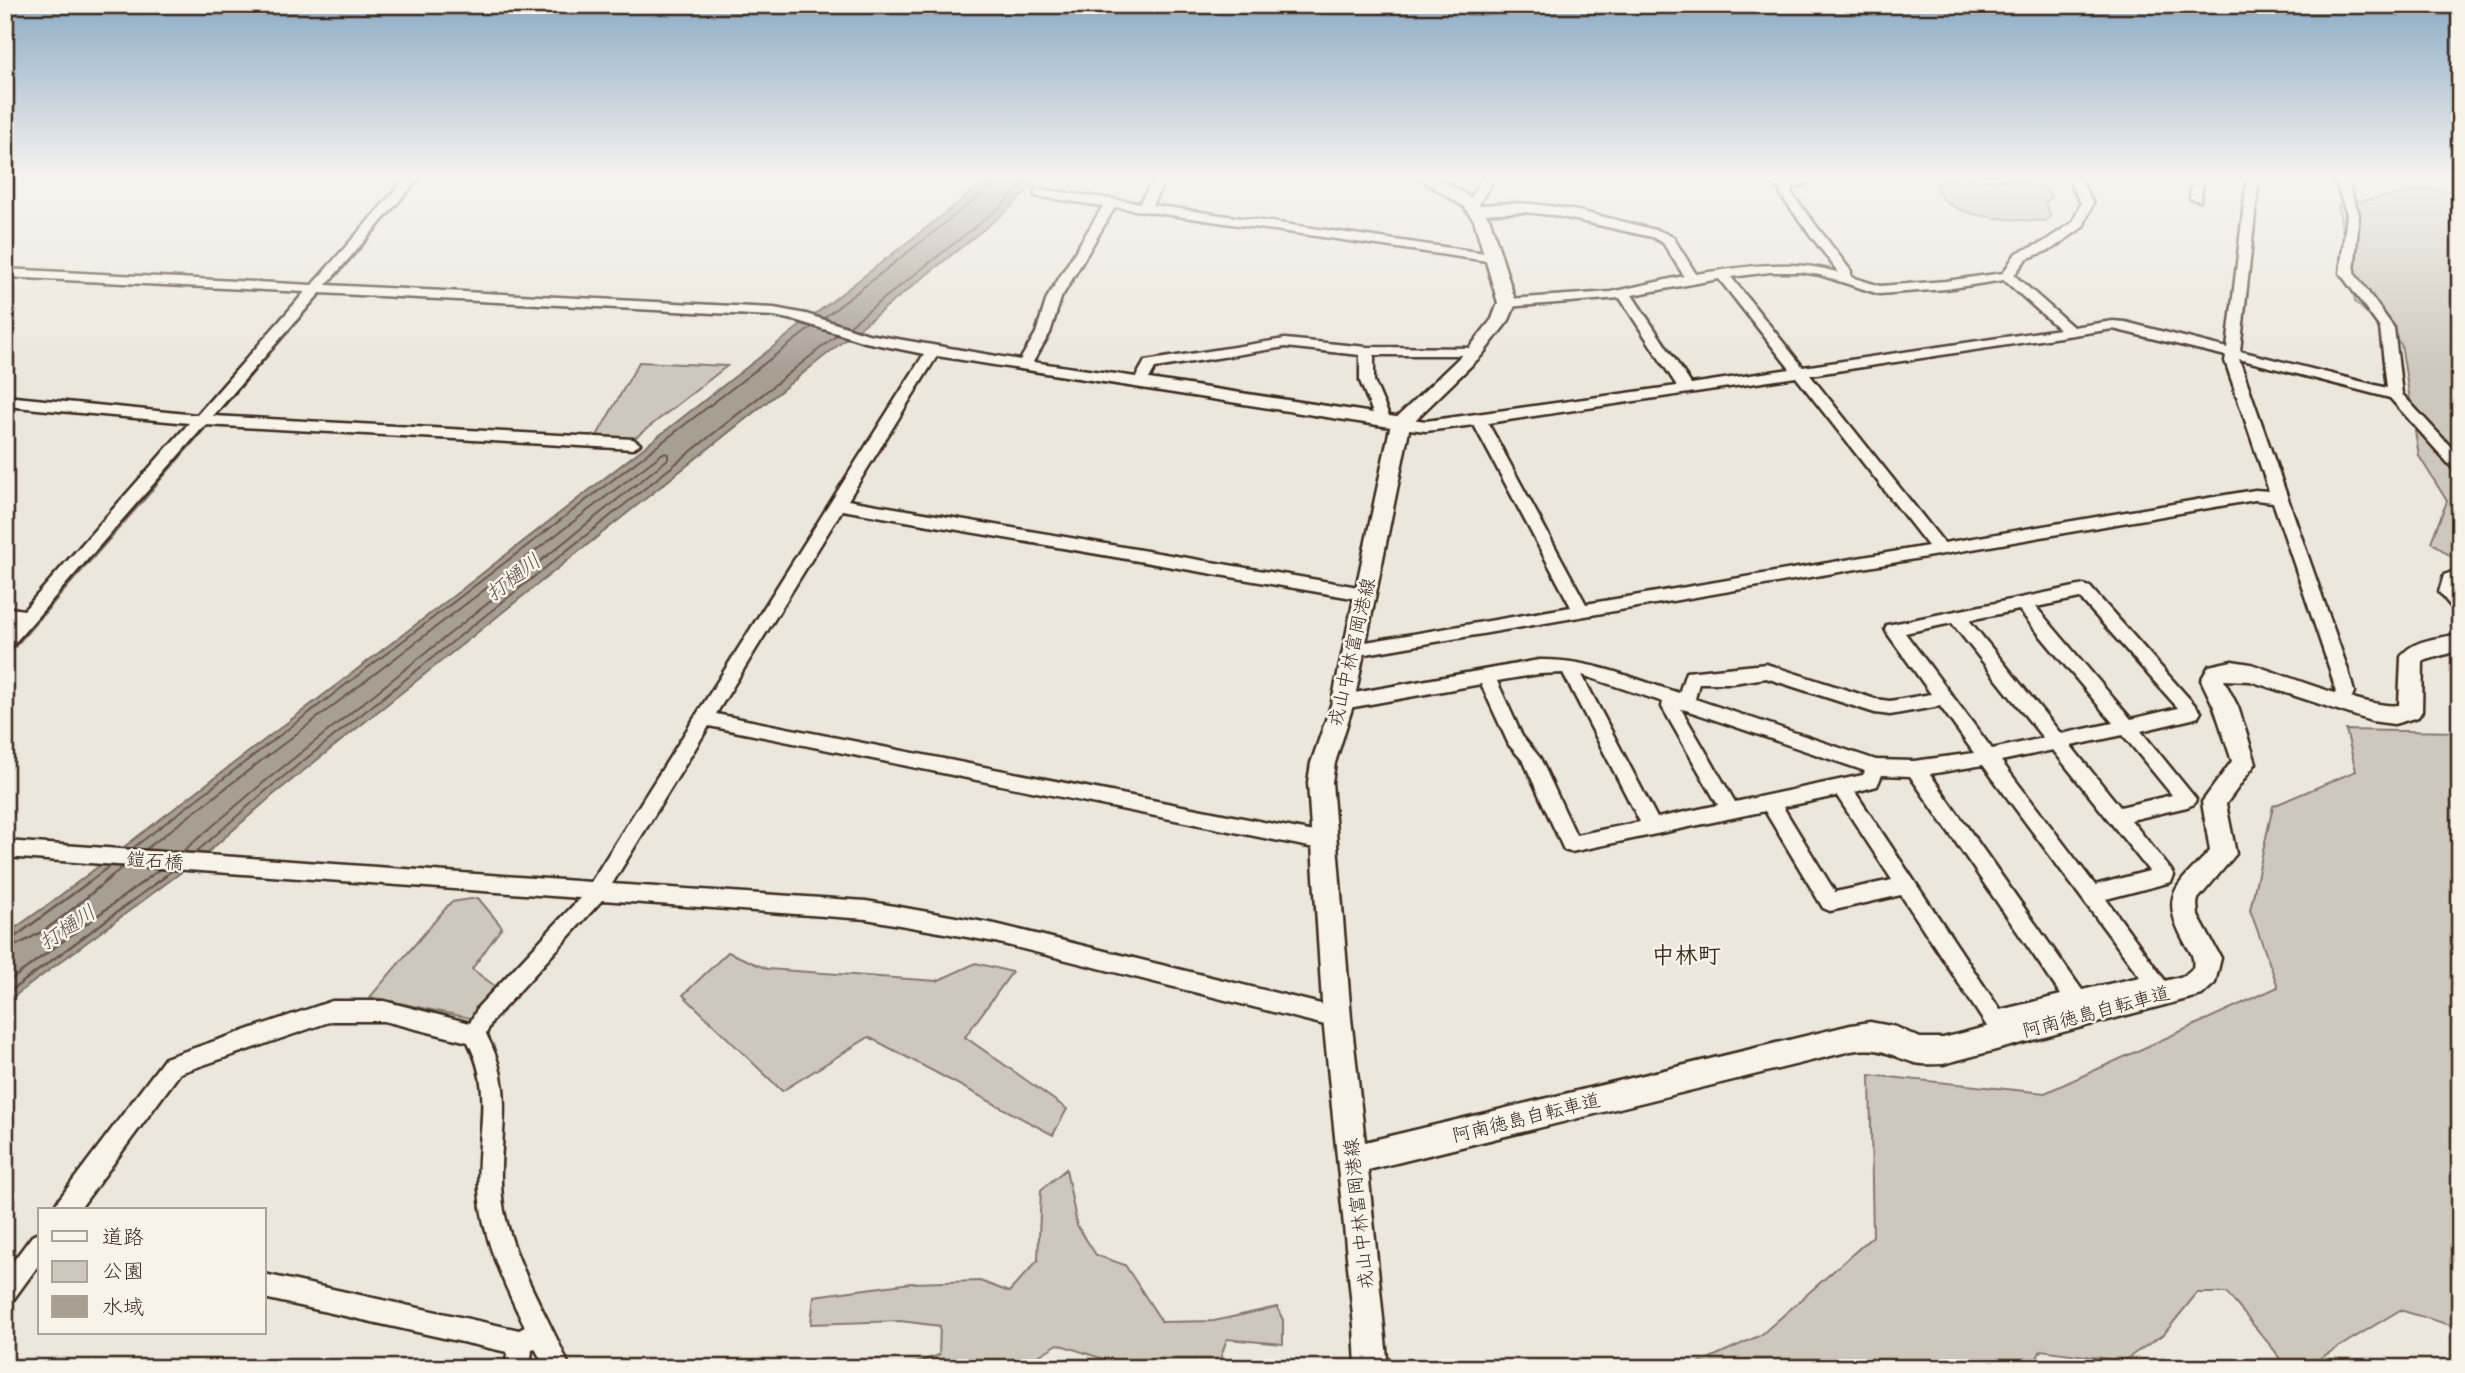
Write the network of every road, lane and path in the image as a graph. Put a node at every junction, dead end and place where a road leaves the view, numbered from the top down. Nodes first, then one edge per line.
1 (358, 242) edge
2 (1088, 242) edge
3 (1383, 242) edge
4 (1487, 242) edge
5 (1669, 242) edge
6 (1822, 242) edge
7 (2053, 242) edge
8 (2248, 242) edge
9 (2353, 242) edge
10 (1494, 258) junction
11 (5, 273) edge
12 (1721, 274) junction
13 (2007, 276) junction
14 (1692, 278) junction
15 (1843, 278) junction
16 (317, 289) junction
17 (1623, 293) junction
18 (1507, 303) junction
19 (2070, 331) junction
20 (933, 351) junction
21 (1367, 351) junction
22 (1476, 351) junction
23 (2231, 354) junction
24 (1024, 365) junction
25 (1800, 372) junction
26 (1140, 383) junction
27 (1686, 389) junction
28 (2395, 395) junction
29 (5, 401) edge
30 (202, 420) junction
31 (1479, 420) junction
32 (1392, 422) junction
33 (633, 444) dead end
34 (2460, 467) edge
35 (2277, 497) junction
36 (838, 504) junction
37 (1940, 549) junction
38 (2460, 577) edge
39 (1364, 594) junction
40 (2460, 602) edge
41 (2023, 603) junction
42 (1581, 610) junction
43 (5, 613) edge
44 (1956, 616) junction
45 (28, 617) junction
46 (2460, 642) edge
47 (5, 643) edge
48 (1354, 647) junction
49 (1568, 666) junction
50 (1486, 676) junction
51 (1943, 699) junction
52 (1679, 701) junction
53 (2342, 701) junction
54 (1343, 702) junction
55 (703, 718) junction
56 (2127, 727) junction
57 (2058, 742) junction
58 (1989, 756) junction
59 (1876, 767) junction
60 (1916, 769) junction
61 (1842, 788) junction
62 (1770, 802) junction
63 (1730, 810) junction
64 (2117, 816) junction
65 (1652, 826) junction
66 (1324, 842) junction
67 (5, 849) edge
68 (1906, 885) junction
69 (596, 892) junction
70 (2091, 894) junction
71 (2077, 1001) junction
72 (1337, 1018) junction
73 (475, 1034) junction
74 (1352, 1159) junction
75 (66, 1208) edge
76 (38, 1247) edge
77 (266, 1286) edge
78 (5, 1292) edge
79 (526, 1348) edge
80 (558, 1368) edge
81 (1372, 1368) edge

1 - 16 street
2 - 24 street
3 - 10 street
4 - 10 main road
5 - 14 street
6 - 15 street
7 - 13 street
8 - 23 street
9 - 28 street
10 - 18 main road
11 - 16 street
12 - 14 street
12 - 15 street
12 - 25 street
13 - 15 street
13 - 19 street
14 - 17 street
16 - 20 street
16 - 30 street
17 - 18 street
17 - 27 street
18 - 22 main road
19 - 23 street
19 - 25 street
20 - 24 street
20 - 36 street
21 - 22 street
21 - 26 street
21 - 32 street
22 - 32 main road
23 - 28 street
23 - 35 street
24 - 26 street
25 - 27 street
25 - 37 street
26 - 32 street
27 - 31 street
28 - 34 street
29 - 30 street
30 - 33 street
30 - 45 street
31 - 32 street
31 - 42 street
32 - 39 main road, 戎山中林富岡港線
35 - 37 street
35 - 53 street
36 - 39 street
36 - 55 street
37 - 42 street
38 - 40 main road
39 - 48 main road, 戎山中林富岡港線
41 - 44 street
41 - 56 street
41 - 56 street
42 - 48 street
43 - 45 street
44 - 51 street
44 - 57 street
45 - 47 street
46 - 53 main road, 阿南徳島自転車道
48 - 54 main road, 戎山中林富岡港線
49 - 50 street
49 - 52 street
49 - 65 street
50 - 54 street
50 - 65 street
51 - 52 street
51 - 58 street
52 - 59 street
52 - 63 street
53 - 74 main road, 阿南徳島自転車道
54 - 66 main road, 戎山中林富岡港線
55 - 66 street
55 - 69 street
56 - 57 street
56 - 64 street
57 - 58 street
57 - 64 street
58 - 60 street
58 - 70 street
59 - 60 street
59 - 61 street
60 - 71 street
61 - 62 street
61 - 68 street
62 - 63 street
62 - 68 street
63 - 65 street
64 - 70 street
66 - 72 main road, 戎山中林富岡港線
67 - 69 street, 鎧石橋
68 - 71 street
69 - 72 street, 鎧石橋
69 - 73 street
70 - 71 street
72 - 74 main road, 戎山中林富岡港線
73 - 75 street
73 - 79 street
74 - 81 main road, 戎山中林富岡港線
76 - 78 street
77 - 79 street
79 - 80 street

